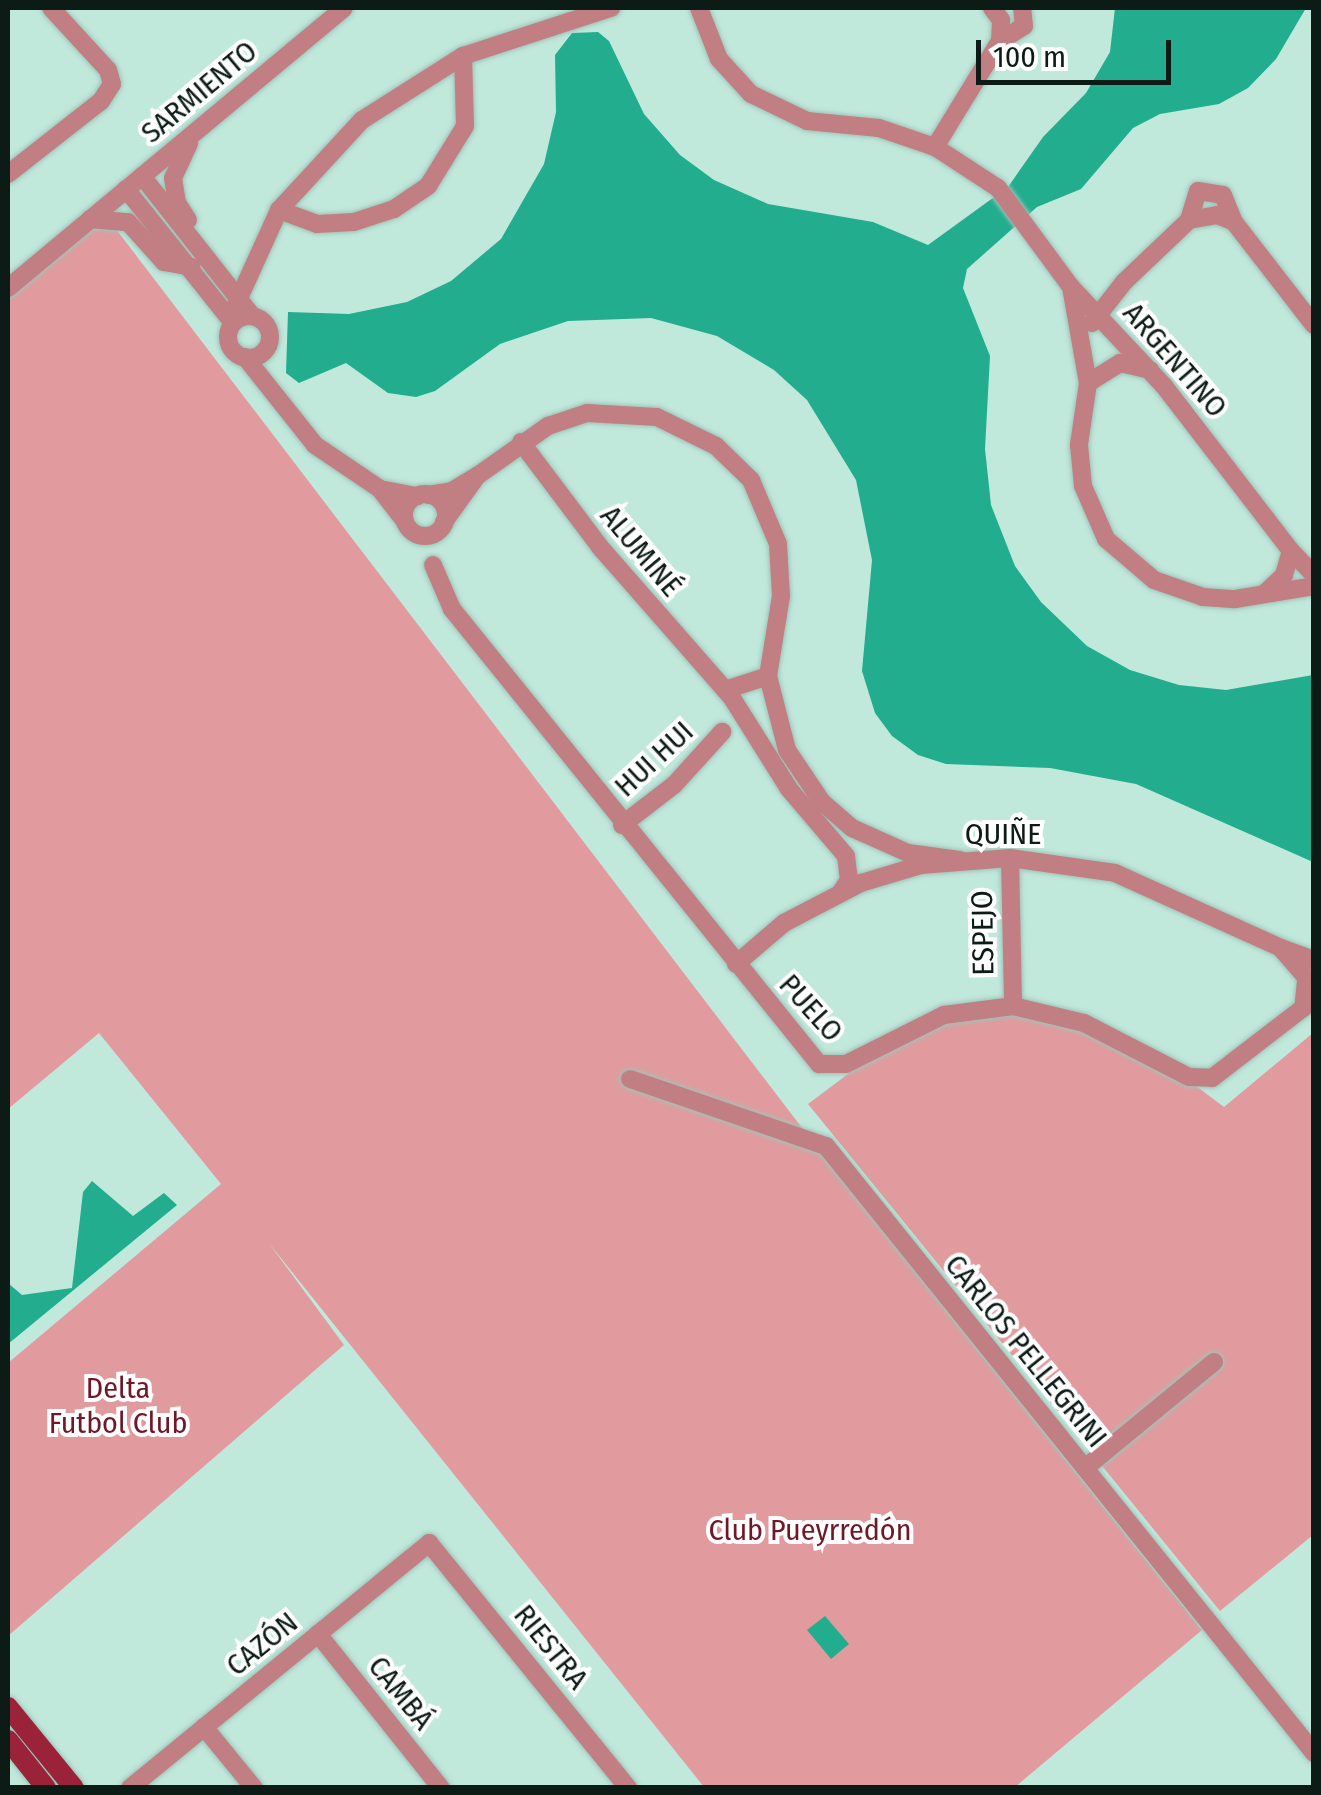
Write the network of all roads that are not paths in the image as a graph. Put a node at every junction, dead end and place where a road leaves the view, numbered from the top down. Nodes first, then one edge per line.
1 (51, 8) edge
2 (344, 8) edge
3 (611, 8) edge
4 (699, 8) edge
5 (992, 8) edge
6 (1022, 8) edge
7 (1000, 40) junction
8 (463, 56) junction
9 (200, 126) junction
10 (935, 147) junction
11 (8, 174) edge
12 (142, 176) junction
13 (126, 189) junction
14 (279, 210) junction
15 (90, 219) junction
16 (1189, 220) junction
17 (1234, 222) junction
18 (252, 261) junction
19 (205, 263) junction
20 (1071, 287) junction
21 (8, 288) edge
22 (237, 295) junction
23 (1100, 316) junction
24 (255, 317) junction
25 (232, 321) junction
26 (1314, 325) edge
27 (1081, 340) junction
28 (265, 351) junction
29 (245, 357) junction
30 (1151, 371) junction
31 (266, 379) junction
32 (1088, 383) junction
33 (521, 442) junction
34 (478, 476) junction
35 (380, 489) junction
36 (422, 495) junction
37 (410, 527) junction
38 (440, 528) junction
39 (1291, 551) junction
40 (432, 565) junction
41 (1314, 575) edge
42 (1314, 586) edge
43 (1264, 594) junction
44 (768, 676) junction
45 (729, 694) junction
46 (722, 732) junction
47 (757, 738) junction
48 (622, 824) junction
49 (889, 846) junction
50 (846, 856) junction
51 (1010, 858) junction
52 (960, 860) junction
53 (885, 874) junction
54 (841, 892) junction
55 (736, 964) junction
56 (1310, 982) edge
57 (1012, 1006) junction
58 (630, 1079) dead end
59 (1214, 1362) dead end
60 (1085, 1468) junction
61 (429, 1543) joint
62 (318, 1634) junction
63 (8, 1707) edge
64 (204, 1726) junction
65 (8, 1740) edge
66 (1314, 1753) edge
67 (46, 1788) edge
68 (74, 1788) edge
69 (130, 1788) edge
70 (254, 1788) edge
71 (441, 1788) edge
72 (628, 1788) edge

1 - 11 street
2 - 9 street, SARMIENTO
3 - 8 street
4 - 10 street
5 - 7 street
6 - 7 street
7 - 10 street
8 - 14 street
8 - 14 street
9 - 12 street, SARMIENTO
9 - 19 street
10 - 20 street
12 - 13 street, SARMIENTO
12 - 19 street
13 - 15 street, SARMIENTO
13 - 19 street
14 - 18 street
15 - 19 street
15 - 21 street, SARMIENTO
16 - 17 street
16 - 17 street
16 - 23 street
17 - 26 street
18 - 19 street
18 - 22 street
18 - 24 street
19 - 22 street
19 - 25 street
20 - 23 street, ARGENTINO
20 - 27 street, ARGENTINO
22 - 24 street
22 - 25 street
23 - 27 street
23 - 30 street, ARGENTINO
24 - 25 street
24 - 28 street
25 - 29 street
27 - 32 street, ARGENTINO
28 - 29 street
28 - 31 street
29 - 31 street
30 - 32 street
30 - 39 street, ARGENTINO
31 - 35 street
32 - 43 street, ARGENTINO
33 - 34 street
33 - 44 street
33 - 45 street, ALUMINÉ
34 - 36 street
34 - 38 street
35 - 36 street
35 - 37 street, PUELO
36 - 37 street
36 - 38 street
37 - 38 street
37 - 40 street, PUELO
38 - 40 street
39 - 41 street, ARGENTINO
39 - 43 street
40 - 48 street, PUELO
42 - 43 street, ARGENTINO
44 - 45 street
44 - 49 street
45 - 46 street
45 - 47 street, ALUMINÉ
46 - 47 street
46 - 48 street, HUI HUI
47 - 50 street, ALUMINÉ
48 - 55 street, PUELO
49 - 52 street
49 - 53 street
50 - 53 street, ALUMINÉ
50 - 54 street
51 - 52 street, QUIÑE
51 - 56 street, QUIÑE
51 - 57 street, ESPEJO
52 - 53 street, QUIÑE
53 - 54 street, QUIÑE
54 - 55 street, QUIÑE
55 - 57 street, PUELO
56 - 57 street, PUELO
58 - 60 street, CARLOS PELLEGRINI
59 - 60 street
60 - 66 street, CARLOS PELLEGRINI
61 - 62 street, CAZÓN
61 - 72 street, RIESTRA
62 - 64 street, CAZÓN
62 - 71 street, CAMBÁ
63 - 68 main road
64 - 69 street, CAZÓN
64 - 70 street
65 - 67 main road

